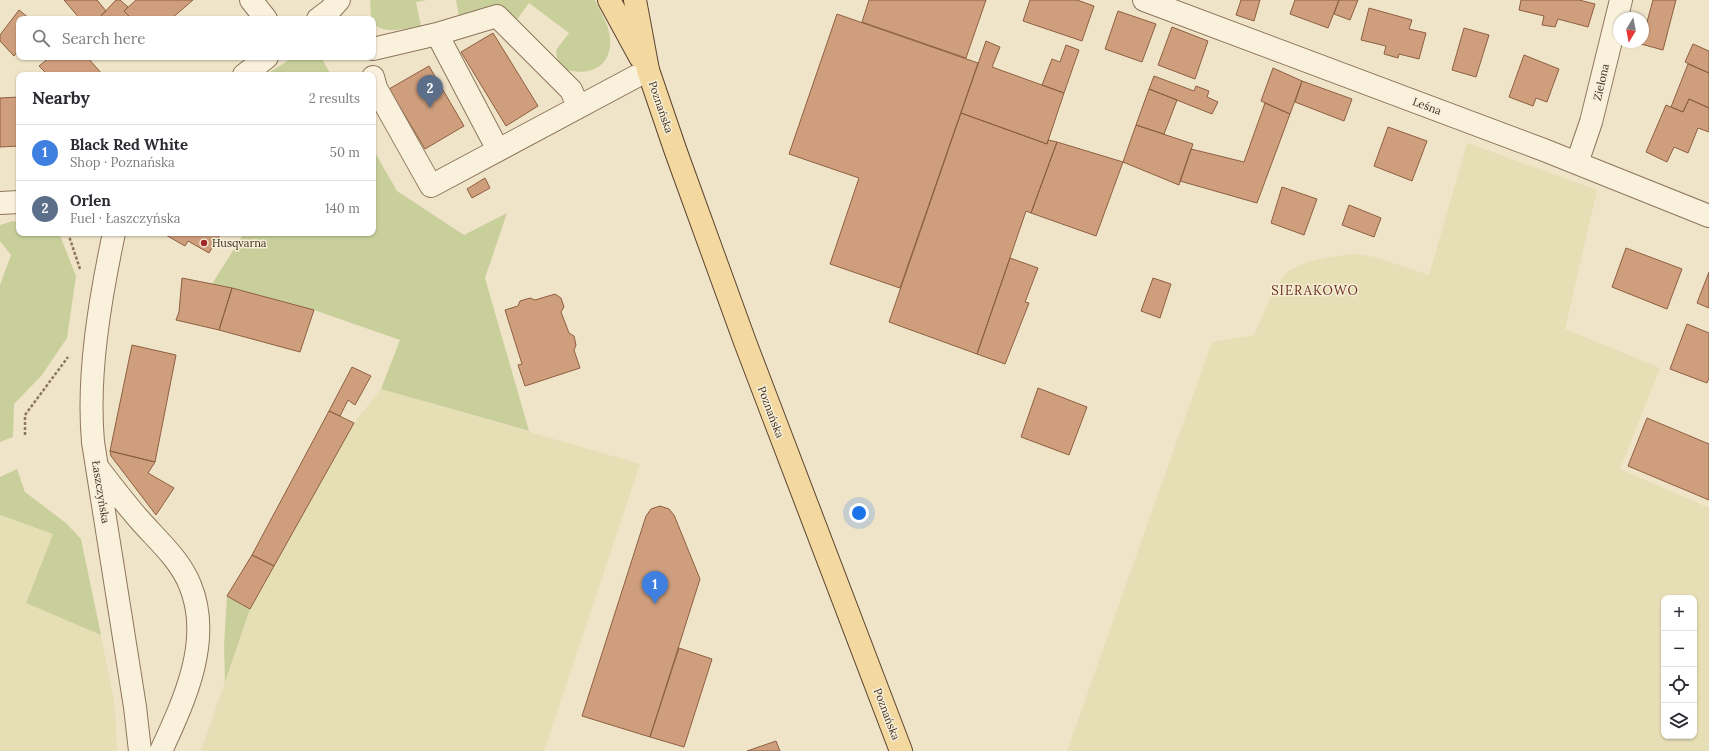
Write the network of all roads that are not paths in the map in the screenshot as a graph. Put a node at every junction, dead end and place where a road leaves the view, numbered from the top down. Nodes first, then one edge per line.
1 (251, 0) edge
2 (609, 0) edge
3 (635, 0) edge
4 (1144, 0) edge
5 (1621, 0) edge
6 (264, 16) edge
7 (437, 34) junction
8 (376, 48) edge
9 (263, 60) edge
10 (368, 60) edge
11 (648, 70) junction
12 (248, 72) edge
13 (372, 72) edge
14 (376, 88) edge
15 (578, 106) junction
16 (498, 150) junction
17 (1577, 163) junction
18 (16, 202) edge
19 (0, 203) edge
20 (1709, 216) edge
21 (113, 236) edge
22 (97, 468) junction
23 (140, 751) edge
24 (162, 751) edge
25 (901, 751) edge

1 - 6 street
2 - 11 main road, Poznańska
3 - 11 main road, Poznańska
4 - 17 street, Leśna
5 - 17 street, Zielona
7 - 8 street
7 - 15 street
7 - 16 street
9 - 12 street
10 - 13 street
11 - 15 street
11 - 25 main road, Poznańska
14 - 16 street
15 - 16 street
17 - 20 street, Leśna
18 - 19 street
21 - 22 street, Łaszczyńska
22 - 23 street, Łaszczyńska
22 - 24 street

